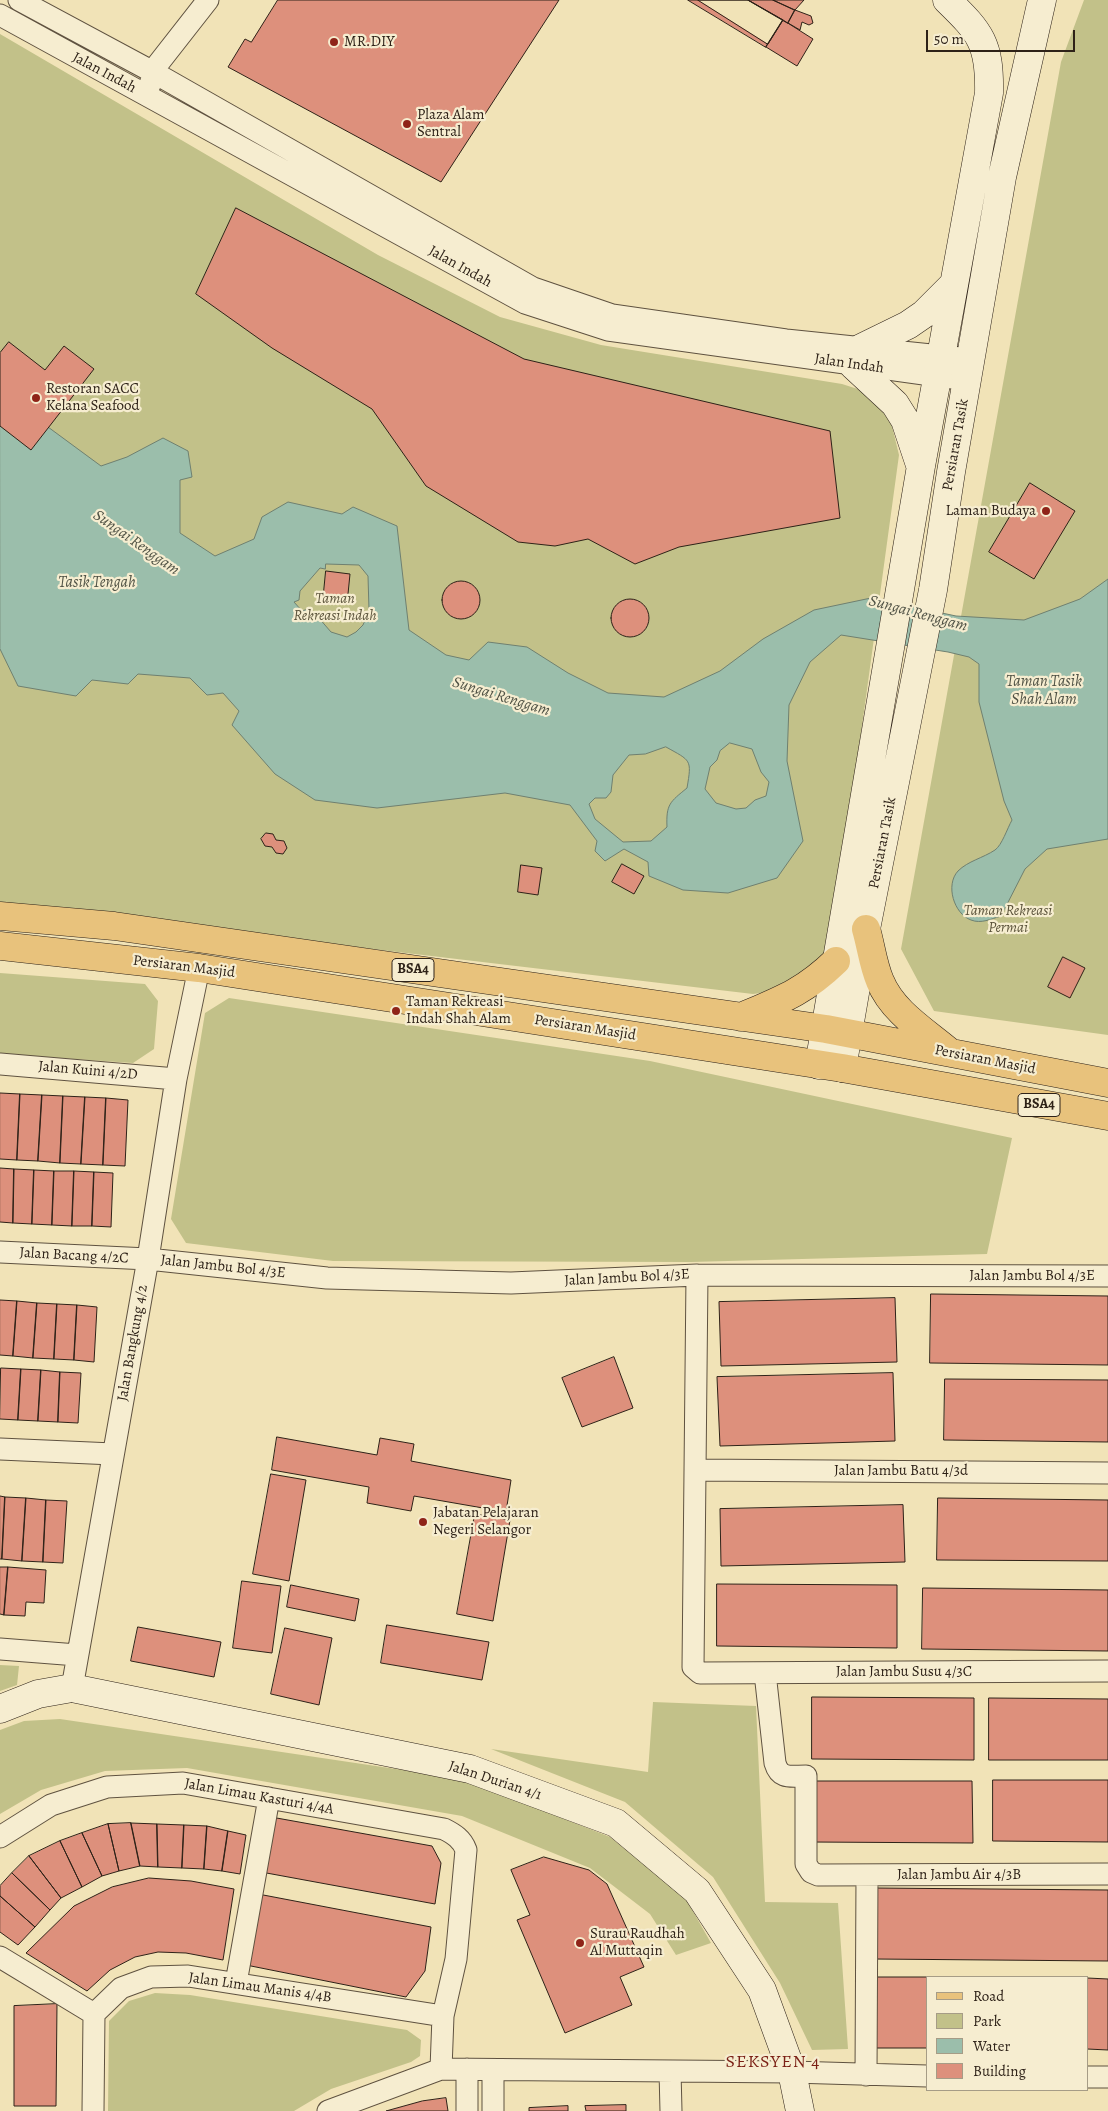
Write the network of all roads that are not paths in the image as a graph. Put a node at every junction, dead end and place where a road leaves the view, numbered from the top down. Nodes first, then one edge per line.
1 (19, 0) edge
2 (208, 0) edge
3 (947, 0) edge
4 (1042, 0) edge
5 (0, 16) edge
6 (153, 72) junction
7 (148, 96) junction
8 (953, 285) junction
9 (857, 356) junction
10 (939, 366) junction
11 (968, 370) junction
12 (920, 466) junction
13 (0, 916) edge
14 (866, 929) junction
15 (0, 946) edge
16 (836, 961) junction
17 (199, 968) junction
18 (741, 1017) junction
19 (836, 1032) junction
20 (951, 1054) junction
21 (0, 1064) edge
22 (830, 1066) junction
23 (176, 1079) junction
24 (1108, 1083) edge
25 (1108, 1116) edge
26 (0, 1252) edge
27 (148, 1259) junction
28 (697, 1274) junction
29 (1108, 1276) edge
30 (0, 1449) edge
31 (113, 1454) junction
32 (695, 1470) junction
33 (1108, 1473) edge
34 (0, 1649) edge
35 (77, 1655) junction
36 (1108, 1671) edge
37 (765, 1673) junction
38 (72, 1688) junction
39 (0, 1709) edge
40 (269, 1798) junction
41 (0, 1837) edge
42 (1108, 1874) edge
43 (867, 1875) junction
44 (0, 1957) edge
45 (236, 1983) junction
46 (94, 2014) junction
47 (443, 2016) junction
48 (441, 2069) junction
49 (467, 2069) junction
50 (493, 2070) junction
51 (670, 2071) junction
52 (792, 2072) junction
53 (866, 2075) junction
54 (926, 2076) edge
55 (1088, 2077) edge
56 (1108, 2077) edge
57 (93, 2111) edge
58 (328, 2111) edge
59 (467, 2111) edge
60 (493, 2111) edge
61 (672, 2111) edge
62 (800, 2111) edge

1 - 6 street, Jalan Indah
2 - 6 street
3 - 8 main road, Persiaran Tasik
4 - 11 main road, Persiaran Tasik
5 - 7 street, Jalan Indah
6 - 7 street
6 - 9 street, Jalan Indah
7 - 9 street, Jalan Indah
8 - 9 main road
8 - 10 main road, Persiaran Tasik
9 - 10 street, Jalan Indah
9 - 12 main road
10 - 11 street, Jalan Indah
10 - 12 main road, Persiaran Tasik
11 - 14 main road, Persiaran Tasik
12 - 16 main road, Persiaran Tasik
13 - 18 main road, Persiaran Masjid / BSA4
14 - 19 main road, Persiaran Tasik
14 - 20 main road
15 - 17 main road, Persiaran Masjid / BSA4
16 - 18 main road
16 - 19 main road, Persiaran Tasik
17 - 22 main road, Persiaran Masjid / BSA4
17 - 23 street, Jalan Bangkung 4/2
18 - 19 main road, Persiaran Masjid / BSA4
19 - 20 main road, Persiaran Masjid / BSA4
19 - 22 main road, Persiaran Tasik
20 - 24 main road, Persiaran Masjid / BSA4
21 - 23 street, Jalan Kuini 4/2D
22 - 25 main road, Persiaran Masjid / BSA4
23 - 27 street, Jalan Bangkung 4/2
26 - 27 street, Jalan Bacang 4/2C
27 - 28 street, Jalan Jambu Bol 4/3E
27 - 31 street, Jalan Bangkung 4/2
28 - 29 street, Jalan Jambu Bol 4/3E
28 - 32 street
30 - 31 street
31 - 35 street, Jalan Bangkung 4/2
32 - 33 street, Jalan Jambu Batu 4/3d
32 - 37 street, Jalan Jambu Susu 4/3C
34 - 35 street
35 - 38 street, Jalan Bangkung 4/2
36 - 37 street, Jalan Jambu Susu 4/3C
37 - 43 street, Jalan Jambu Air 4/3B
38 - 39 main road, Jalan Durian 4/1
38 - 52 main road, Jalan Durian 4/1
40 - 41 street, Jalan Limau Kasturi 4/4A
40 - 45 street
40 - 47 street, Jalan Limau Kasturi 4/4A
42 - 43 street, Jalan Jambu Air 4/3B
43 - 53 street
44 - 46 street
45 - 46 street, Jalan Limau Manis 4/4B
45 - 47 street, Jalan Limau Manis 4/4B
46 - 57 street
47 - 48 street
48 - 49 street
48 - 58 street
49 - 50 street
49 - 59 street
50 - 51 street
50 - 60 street
51 - 52 street
51 - 61 street
52 - 53 street
52 - 62 main road, Jalan Durian 4/1
53 - 54 street
55 - 56 street

